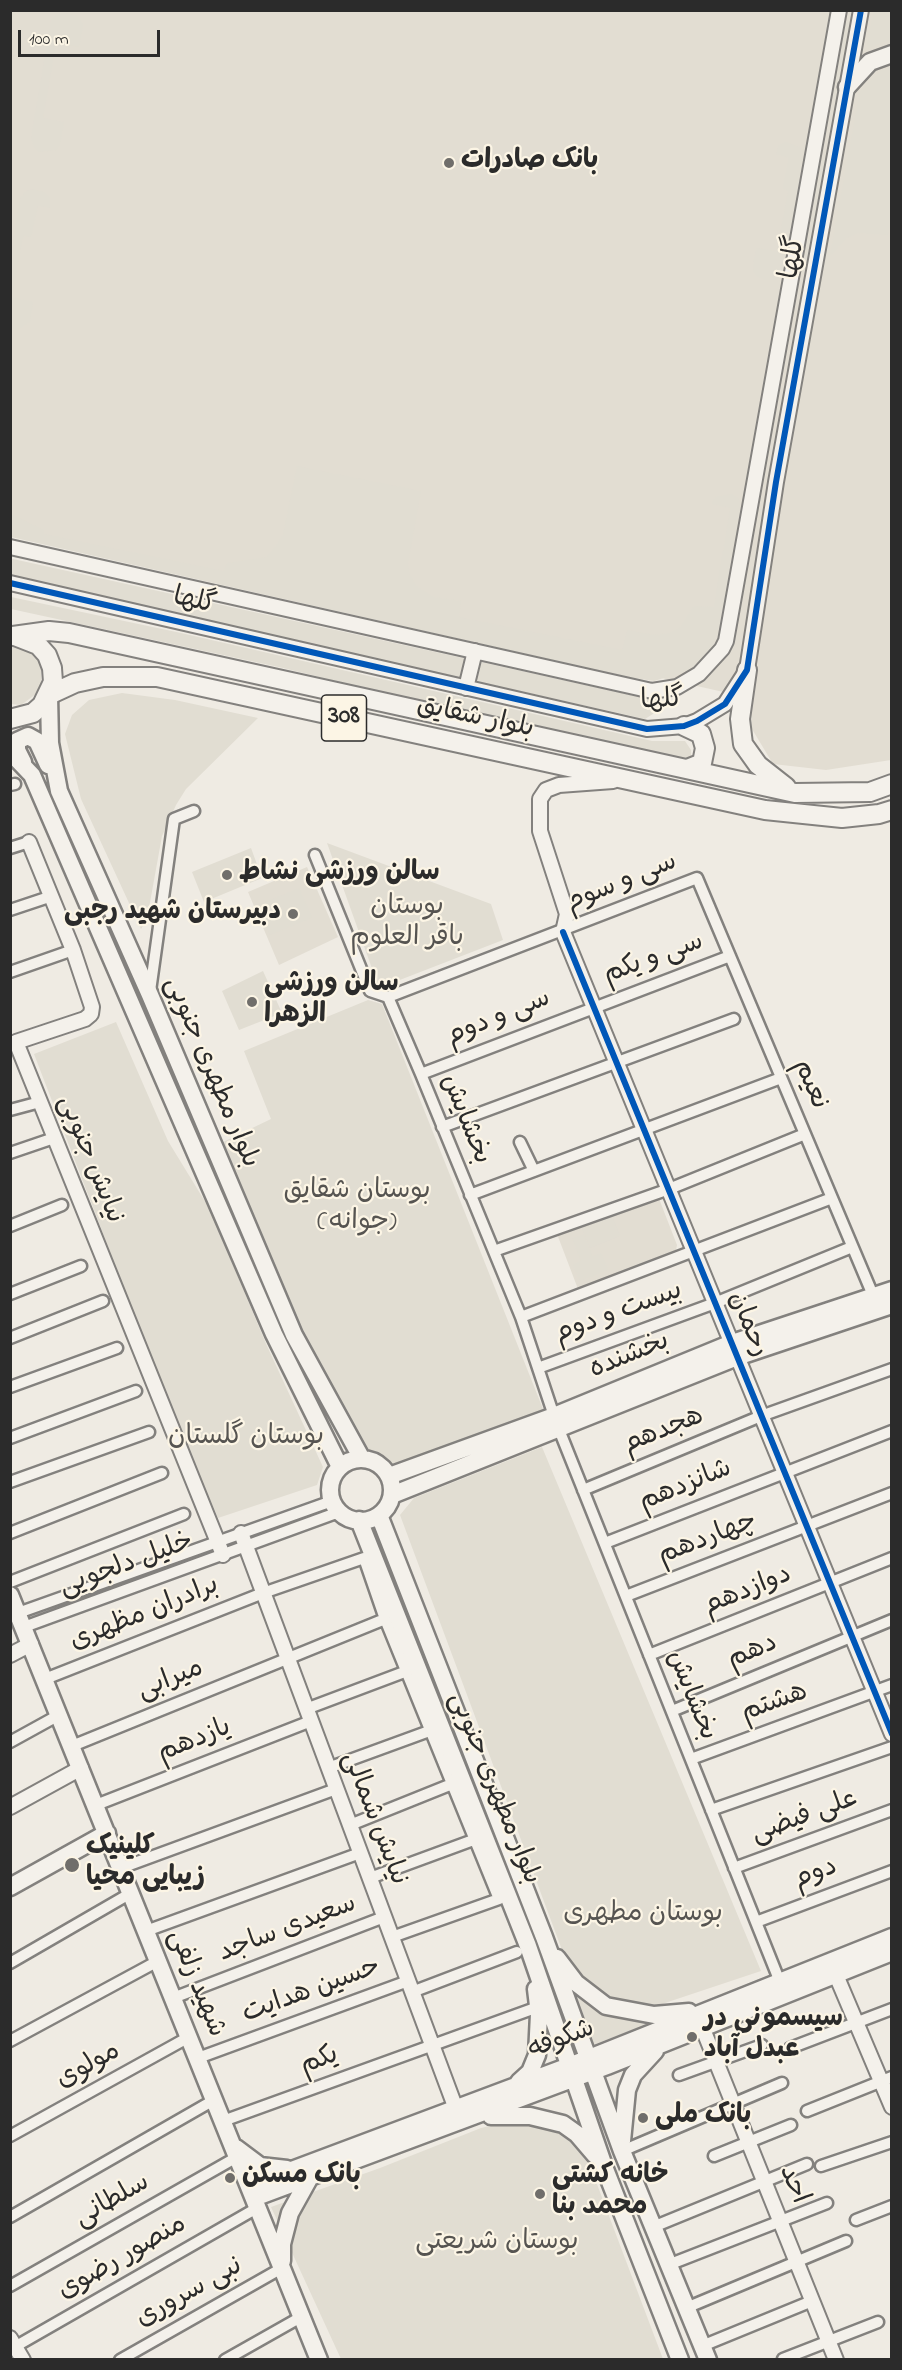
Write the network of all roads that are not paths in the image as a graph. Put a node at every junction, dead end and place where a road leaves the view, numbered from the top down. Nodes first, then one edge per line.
1 (839, 10) edge
2 (861, 10) edge
3 (891, 54) edge
4 (847, 87) junction
5 (786, 303) junction
6 (807, 308) junction
7 (769, 399) junction
8 (790, 404) junction
9 (754, 478) junction
10 (776, 482) junction
11 (10, 547) edge
12 (10, 583) edge
13 (12, 636) edge
14 (475, 651) junction
15 (747, 670) junction
16 (466, 688) junction
17 (49, 695) junction
18 (10, 719) edge
19 (684, 726) junction
20 (10, 752) edge
21 (687, 769) junction
22 (32, 775) junction
23 (640, 782) junction
24 (891, 784) edge
25 (59, 791) junction
26 (795, 793) junction
27 (891, 810) edge
28 (194, 811) dead end
29 (29, 842) joint
30 (10, 848) edge
31 (315, 855) dead end
32 (697, 878) joint
33 (52, 896) junction
34 (10, 910) edge
35 (563, 932) junction
36 (73, 950) junction
37 (730, 956) junction
38 (10, 972) edge
39 (150, 996) junction
40 (388, 998) junction
41 (594, 1006) junction
42 (734, 1019) dead end
43 (13, 1043) edge
44 (617, 1063) junction
45 (421, 1074) junction
46 (781, 1078) junction
47 (40, 1102) junction
48 (10, 1110) edge
49 (442, 1127) junction
50 (644, 1130) junction
51 (805, 1134) junction
52 (54, 1138) junction
53 (520, 1142) dead end
54 (10, 1153) edge
55 (534, 1171) junction
56 (669, 1189) junction
57 (470, 1195) junction
58 (832, 1198) junction
59 (63, 1205) dead end
60 (10, 1226) edge
61 (852, 1246) junction
62 (693, 1249) junction
63 (494, 1251) junction
64 (81, 1266) dead end
65 (891, 1290) edge
66 (10, 1294) edge
67 (103, 1301) dead end
68 (715, 1303) junction
69 (881, 1303) edge
70 (521, 1317) junction
71 (10, 1338) edge
72 (117, 1348) dead end
73 (734, 1350) junction
74 (538, 1368) junction
75 (891, 1369) edge
76 (10, 1387) edge
77 (136, 1391) dead end
78 (761, 1416) junction
79 (556, 1422) junction
80 (891, 1431) edge
81 (149, 1432) dead end
82 (10, 1438) edge
83 (362, 1459) junction
84 (340, 1467) junction
85 (784, 1472) junction
86 (162, 1473) dead end
87 (389, 1476) junction
88 (10, 1482) edge
89 (583, 1490) junction
90 (891, 1493) edge
91 (392, 1495) junction
92 (336, 1506) junction
93 (184, 1514) dead end
94 (379, 1515) junction
95 (359, 1520) junction
96 (806, 1526) junction
97 (10, 1533) edge
98 (243, 1540) junction
99 (217, 1542) junction
100 (605, 1544) junction
101 (223, 1555) junction
102 (891, 1558) edge
103 (10, 1582) edge
104 (830, 1583) junction
105 (262, 1593) junction
106 (10, 1595) edge
107 (626, 1596) junction
108 (385, 1619) junction
109 (21, 1620) junction
110 (891, 1620) edge
111 (851, 1636) junction
112 (31, 1644) junction
113 (10, 1655) edge
114 (649, 1655) junction
115 (287, 1658) junction
116 (407, 1671) junction
117 (45, 1679) junction
118 (891, 1685) edge
119 (874, 1692) junction
120 (672, 1711) junction
121 (59, 1715) junction
122 (308, 1715) junction
123 (432, 1730) junction
124 (891, 1734) edge
125 (10, 1742) edge
126 (72, 1746) junction
127 (891, 1747) edge
128 (691, 1759) junction
129 (81, 1768) junction
130 (328, 1768) junction
131 (453, 1785) junction
132 (336, 1789) junction
133 (96, 1805) junction
134 (10, 1807) edge
135 (711, 1810) junction
136 (891, 1810) edge
137 (350, 1825) junction
138 (107, 1833) junction
139 (476, 1839) junction
140 (360, 1853) junction
141 (121, 1868) junction
142 (734, 1868) junction
143 (891, 1871) edge
144 (370, 1878) junction
145 (10, 1887) edge
146 (131, 1893) junction
147 (384, 1917) junction
148 (756, 1922) junction
149 (146, 1931) junction
150 (544, 1937) junction
151 (891, 1937) edge
152 (392, 1938) junction
153 (523, 1949) junction
154 (891, 1952) edge
155 (158, 1961) junction
156 (10, 1963) edge
157 (836, 1975) junction
158 (780, 1982) junction
159 (410, 1987) junction
160 (173, 1998) junction
161 (538, 2007) junction
162 (891, 2009) edge
163 (711, 2010) junction
164 (857, 2024) junction
165 (703, 2029) junction
166 (189, 2037) junction
167 (678, 2038) junction
168 (10, 2042) edge
169 (432, 2045) junction
170 (762, 2045) dead end
171 (790, 2048) dead end
172 (198, 2058) junction
173 (716, 2062) junction
174 (590, 2065) junction
175 (571, 2072) junction
176 (679, 2075) dead end
177 (886, 2079) edge
178 (782, 2083) dead end
179 (499, 2093) junction
180 (214, 2100) junction
181 (732, 2102) junction
182 (891, 2107) edge
183 (456, 2109) junction
184 (807, 2111) dead end
185 (472, 2117) junction
186 (223, 2121) junction
187 (791, 2125) dead end
188 (10, 2136) edge
189 (748, 2142) junction
190 (891, 2142) edge
191 (235, 2151) junction
192 (622, 2151) junction
193 (714, 2156) dead end
194 (807, 2164) dead end
195 (821, 2166) dead end
196 (604, 2169) junction
197 (306, 2171) junction
198 (765, 2183) junction
199 (253, 2198) junction
200 (826, 2203) dead end
201 (891, 2206) edge
202 (10, 2217) edge
203 (856, 2220) dead end
204 (781, 2222) junction
205 (653, 2227) junction
206 (846, 2241) dead end
207 (797, 2262) junction
208 (668, 2265) junction
209 (282, 2268) junction
210 (10, 2286) edge
211 (813, 2301) junction
212 (686, 2308) junction
213 (302, 2317) junction
214 (878, 2322) dead end
215 (829, 2341) junction
216 (12, 2345) edge
217 (705, 2353) edge
218 (783, 2359) edge
219 (23, 2360) edge
220 (120, 2360) edge
221 (225, 2360) edge
222 (319, 2360) edge
223 (680, 2360) edge
224 (836, 2360) edge

1 - 5 street, گلها
2 - 4 street, گلها
3 - 4 main road
4 - 6 street, گلها
5 - 6 street
5 - 7 street, گلها
6 - 8 street, گلها
7 - 8 street
7 - 9 street, گلها
8 - 10 street, گلها
9 - 10 street
9 - 14 street, گلها
10 - 15 street, گلها
11 - 14 street, گلها
12 - 16 street, گلها
13 - 17 main road
13 - 21 main road, بلوار شقایق / 308
14 - 16 street
15 - 19 street, گلها
15 - 26 main road
16 - 19 street, گلها
17 - 18 main road, بلوار شقایق
17 - 23 main road, بلوار شقایق / 308
17 - 25 main road, بلوار مطهری جنوبی
19 - 21 main road
20 - 22 main road, بلوار مطهری جنوبی
21 - 26 main road, بلوار شقایق / 308
22 - 25 main road
22 - 84 main road, بلوار مطهری جنوبی
23 - 27 main road, بلوار شقایق
23 - 35 street
24 - 26 main road, بلوار شقایق / 308
25 - 39 main road, بلوار مطهری جنوبی
28 - 39 street
29 - 30 street
29 - 33 street, نیایش جنوبی
31 - 40 street, بخشایش
32 - 35 street, سی و سوم
32 - 37 street, نعیم
33 - 34 street
33 - 36 street, نیایش جنوبی
35 - 40 street, سی و سوم
35 - 41 street, رحمان
36 - 38 street
36 - 43 street, نیایش جنوبی
37 - 41 street, سی و یکم
37 - 46 street, نعیم
39 - 83 main road, بلوار مطهری جنوبی
40 - 45 street, بخشایش
41 - 44 street, رحمان
41 - 45 street, سی و دوم
42 - 44 street
43 - 47 street, نیایش جنوبی
44 - 49 street
44 - 50 street, رحمان
45 - 49 street, بخشایش
46 - 50 street
46 - 51 street, نعیم
47 - 48 street
47 - 52 street, نیایش جنوبی
49 - 57 street, بخشایش
50 - 55 street
50 - 56 street, رحمان
51 - 56 street
51 - 58 street, نعیم
52 - 54 street
52 - 99 street, نیایش جنوبی
53 - 55 street
55 - 57 street
56 - 62 street, رحمان
56 - 63 street
57 - 63 street, بخشایش
58 - 61 street, نعیم
58 - 62 street
59 - 60 street
61 - 68 street, بیست و دوم
61 - 69 street, نعیم
62 - 68 street, رحمان
62 - 70 street
63 - 70 street, بخشایش
64 - 66 street
65 - 69 main road, بخشنده
67 - 71 street
68 - 73 street, رحمان
68 - 74 street, بیست و دوم
69 - 73 main road, بخشنده
70 - 74 street, بخشایش
72 - 76 street
73 - 78 street, رحمان
73 - 79 main road, بخشنده
74 - 79 street, بخشایش
75 - 78 street, هجدهم
77 - 82 street
78 - 85 street, رحمان
78 - 89 street, هجدهم
79 - 87 main road, بخشنده
79 - 89 street, بخشایش
79 - 91 main road, بخشنده
80 - 85 street, شانزدهم
81 - 88 street
83 - 84 main road
83 - 87 main road
84 - 92 main road
85 - 96 street, رحمان
85 - 100 street, شانزدهم
86 - 97 street
87 - 91 main road
89 - 100 street, بخشایش
90 - 96 street, چهاردهم
91 - 94 main road
92 - 95 main road
92 - 98 street
93 - 103 street
94 - 95 main road
94 - 150 main road, بلوار مطهری جنوبی
95 - 153 main road, بلوار مطهری جنوبی
96 - 104 street, رحمان
96 - 107 street, چهاردهم
98 - 99 street
98 - 101 street, خلیل دلجویی
98 - 105 street, نیایش شمالی
99 - 101 street, نیایش جنوبی
99 - 109 street, خلیل دلجویی
100 - 107 street, بخشایش
101 - 109 street, خلیل دلجویی
102 - 104 street
104 - 111 street, رحمان
104 - 114 street, دوازدهم
105 - 108 street
105 - 115 street, نیایش شمالی
105 - 117 street, برادران مظهری
106 - 109 main road, شهید زلفی
107 - 114 street, بخشایش
108 - 115 street
108 - 116 street
109 - 112 main road, شهید زلفی
110 - 111 street, دهم
111 - 119 street, رحمان
111 - 120 street, دهم
112 - 113 street
112 - 117 main road, شهید زلفی
114 - 120 street, بخشایش
115 - 122 street, نیایش شمالی
115 - 126 street, میرابی
116 - 122 street
116 - 123 street
117 - 121 main road, شهید زلفی
118 - 119 street, هشتم
119 - 124 street, رحمان
119 - 128 street, هشتم
120 - 128 street, بخشایش
121 - 125 street
121 - 126 main road, شهید زلفی
122 - 130 street, نیایش شمالی
122 - 133 street, یازدهم
123 - 130 street
123 - 131 street
126 - 129 main road, شهید زلفی
127 - 135 street
128 - 135 street, بخشایش
129 - 133 main road, شهید زلفی
129 - 134 street
130 - 132 street, نیایش شمالی
131 - 137 street
131 - 139 street
132 - 137 street, نیایش شمالی
132 - 141 street
133 - 138 main road, شهید زلفی
135 - 142 street, بخشایش
136 - 142 street, علی فیضی
137 - 140 street, نیایش شمالی
138 - 141 main road, شهید زلفی
138 - 145 main road
139 - 144 street
139 - 152 street
140 - 144 street, نیایش شمالی
140 - 149 street
141 - 146 main road, شهید زلفی
142 - 148 street, بخشایش
143 - 148 street, دوم
144 - 147 street, نیایش شمالی
146 - 149 main road, شهید زلفی
146 - 156 street
147 - 152 street, نیایش شمالی
147 - 160 street, سعیدی ساجد
148 - 158 street, بخشایش
149 - 155 main road, شهید زلفی
150 - 163 main road
150 - 174 main road, بلوار مطهری جنوبی
151 - 158 main road, شکوفه
152 - 159 street, نیایش شمالی
153 - 159 street, حسین هدایت
153 - 161 main road
153 - 175 main road, بلوار مطهری جنوبی
154 - 157 main road, شکوفه
155 - 160 main road, شهید زلفی
155 - 168 street
157 - 164 street
157 - 165 main road, شکوفه
158 - 163 main road, شکوفه
159 - 169 street, نیایش شمالی
159 - 172 street, حسین هدایت
160 - 166 main road, شهید زلفی
161 - 169 street
161 - 179 main road
162 - 164 street
163 - 174 main road, شکوفه
164 - 171 street
164 - 177 street
165 - 167 main road, شکوفه
165 - 173 street, احد
166 - 172 main road, شهید زلفی
166 - 188 street, مولوی
167 - 174 main road, شکوفه
167 - 192 main road
169 - 183 street, نیایش شمالی
169 - 186 street, یکم
170 - 173 street
172 - 180 main road, شهید زلفی
173 - 176 street
173 - 181 street, احد
174 - 175 main road, شکوفه
174 - 192 main road, بلوار مطهری جنوبی
175 - 179 main road, شکوفه
175 - 185 main road, شکوفه
175 - 196 main road, بلوار مطهری جنوبی
177 - 182 street
177 - 184 street
178 - 181 street
179 - 183 main road, شکوفه
180 - 186 main road, شهید زلفی
180 - 202 street
181 - 189 street, احد
181 - 192 street
183 - 197 main road, شکوفه
185 - 196 main road
185 - 197 main road, شکوفه
186 - 191 main road, شهید زلفی
187 - 189 street
189 - 193 street
189 - 198 street, احد
190 - 195 street
191 - 197 main road
191 - 199 main road, شهید زلفی
191 - 210 street, سلطانی
192 - 205 main road, بلوار مطهری جنوبی
194 - 198 street
196 - 223 main road
197 - 199 main road, شکوفه
197 - 209 main road
198 - 204 street, احد
198 - 205 street
199 - 209 main road, شهید زلفی
199 - 216 street, منصور رضوی
200 - 204 street
201 - 203 street
204 - 207 street, احد
204 - 208 street
205 - 208 main road, بلوار مطهری جنوبی
206 - 207 street
207 - 211 street, احد
207 - 212 street
208 - 212 main road, بلوار مطهری جنوبی
209 - 213 main road, شهید زلفی
209 - 220 street, نبی سروری
211 - 215 street, احد
211 - 217 street
212 - 217 main road, بلوار مطهری جنوبی
213 - 221 street
213 - 222 main road, شهید زلفی
214 - 215 street
215 - 218 street
215 - 224 street, احد
216 - 219 street

